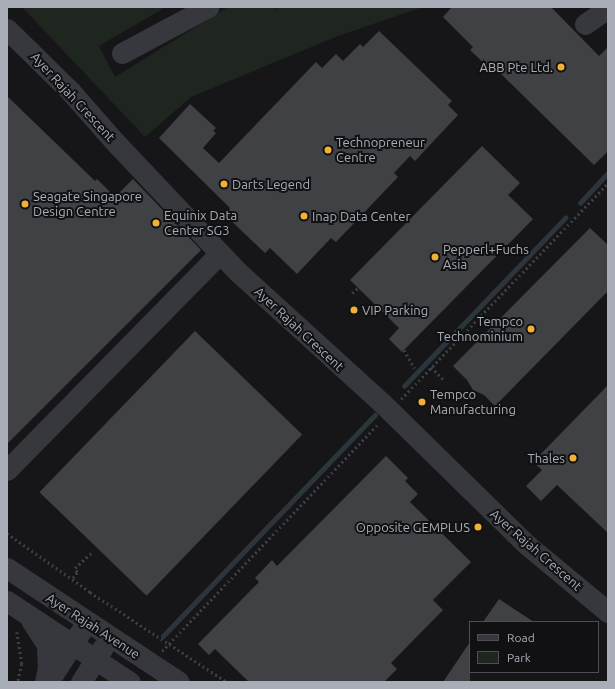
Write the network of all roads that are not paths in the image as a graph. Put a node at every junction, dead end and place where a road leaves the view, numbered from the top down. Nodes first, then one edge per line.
1 (208, 7) edge
2 (608, 8) edge
3 (585, 24) dead end
4 (7, 29) edge
5 (122, 54) dead end
6 (220, 253) junction
7 (7, 470) edge
8 (7, 568) edge
9 (7, 601) edge
10 (608, 612) edge
11 (20, 619) junction
12 (86, 622) junction
13 (111, 635) junction
14 (74, 644) junction
15 (95, 659) junction
16 (45, 682) edge
17 (48, 682) edge
18 (82, 682) edge
19 (130, 682) edge
20 (180, 682) edge

1 - 5 street
2 - 3 street
4 - 6 street, Ayer Rajah Crescent
6 - 7 street
6 - 10 street, Ayer Rajah Crescent
8 - 12 street, Ayer Rajah Avenue
9 - 11 street, Ayer Rajah Avenue
11 - 14 street, Ayer Rajah Avenue
11 - 16 street
12 - 13 street, Ayer Rajah Avenue
12 - 14 street
13 - 15 street
13 - 20 street, Ayer Rajah Avenue
14 - 15 street, Ayer Rajah Avenue
14 - 17 street
15 - 18 street
15 - 19 street, Ayer Rajah Avenue

